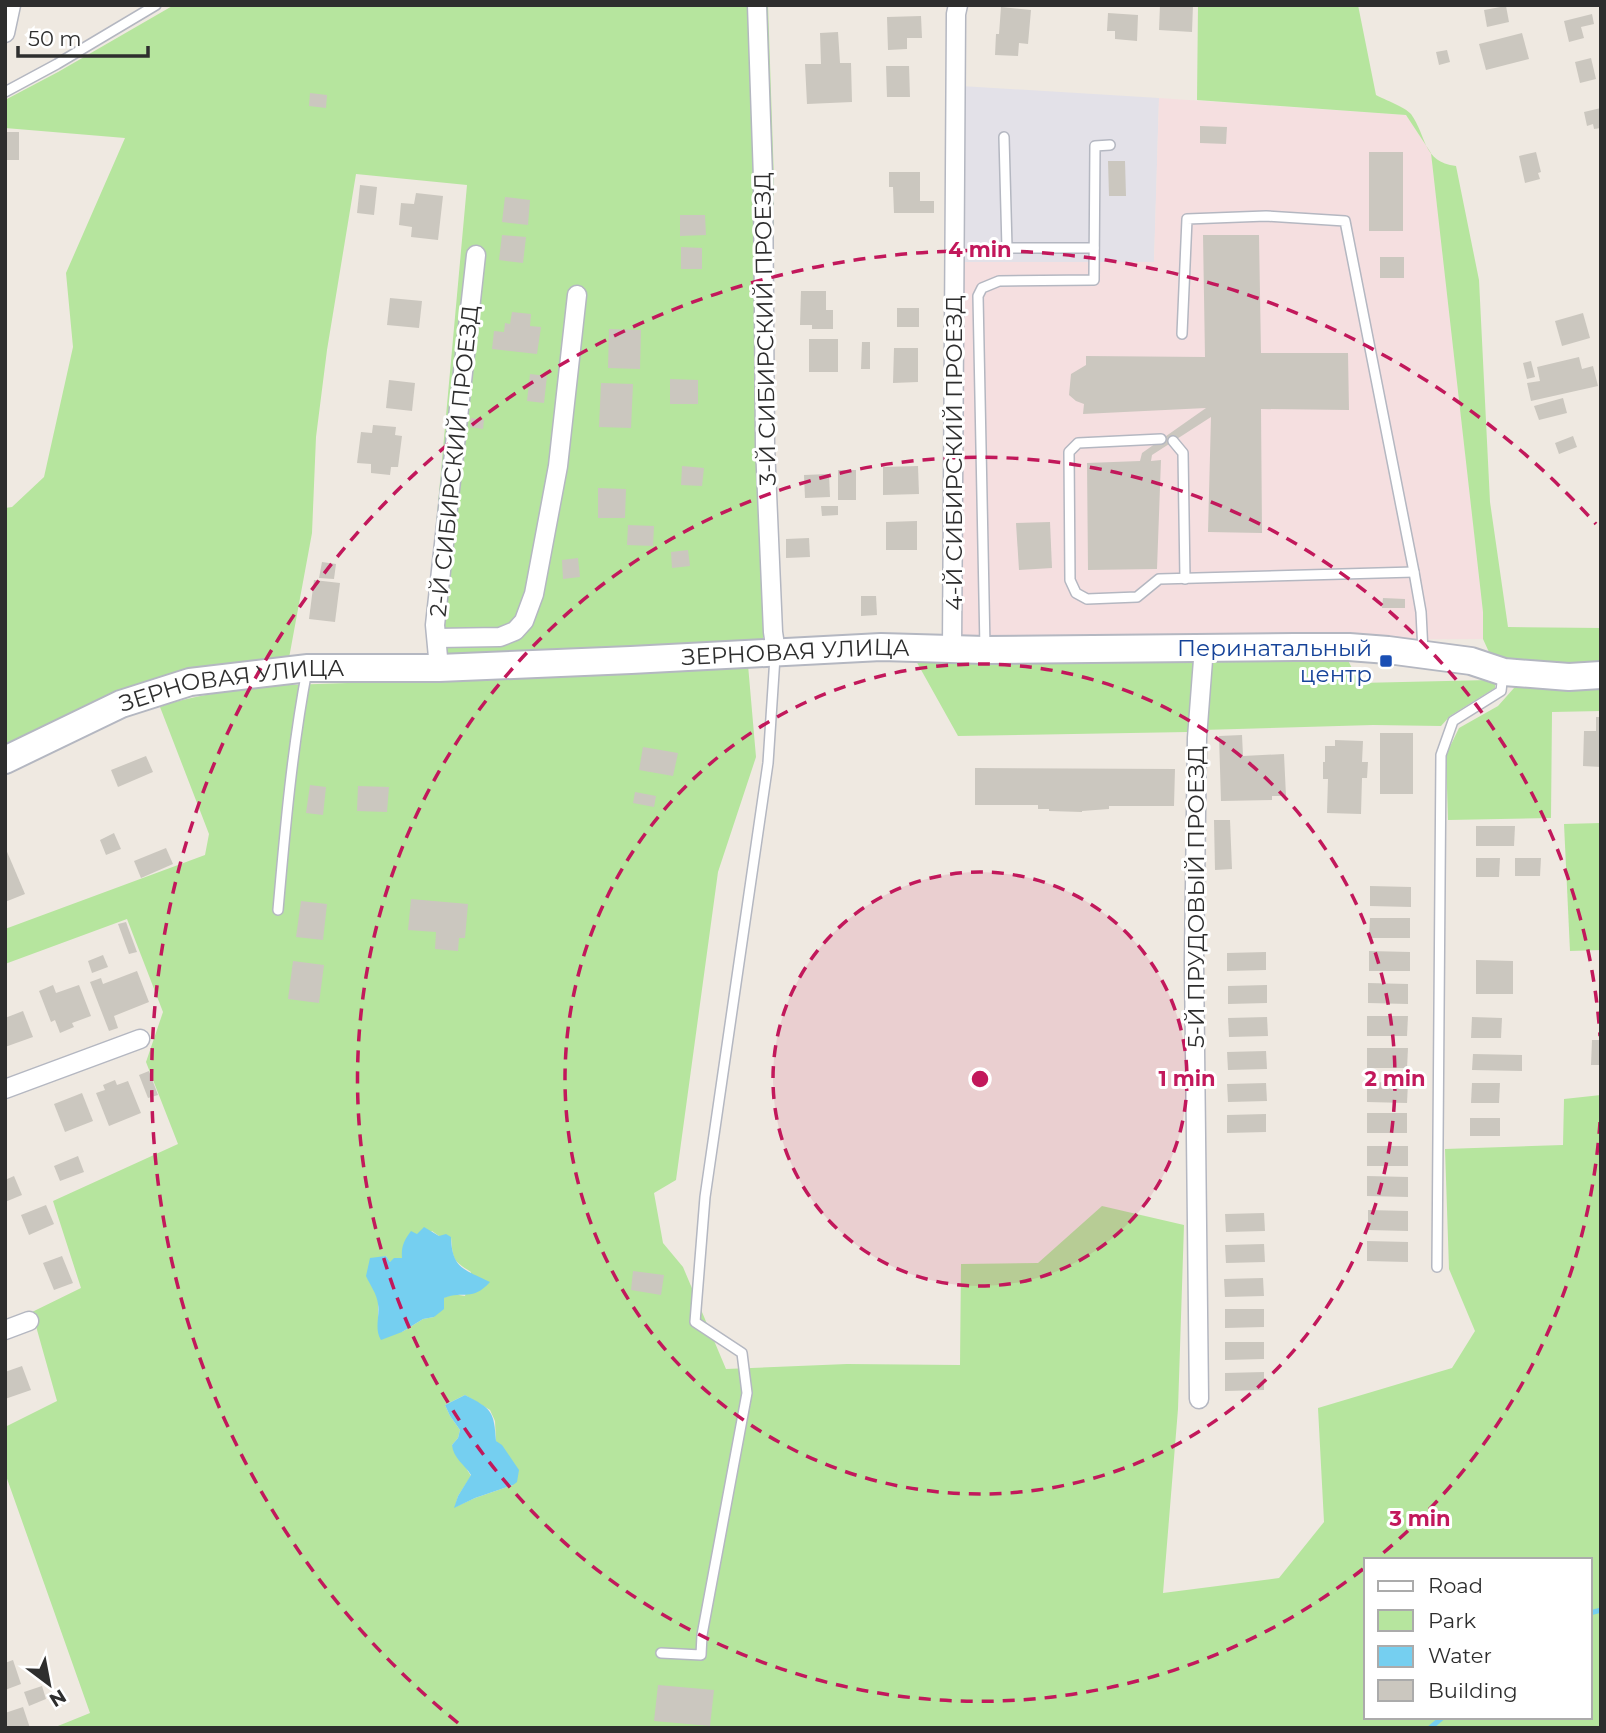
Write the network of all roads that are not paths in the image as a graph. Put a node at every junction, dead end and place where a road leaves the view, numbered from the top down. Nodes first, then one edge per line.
1 (11, 5) edge
2 (156, 5) edge
3 (757, 5) edge
4 (958, 5) edge
5 (5, 33) edge
6 (5, 92) edge
7 (1004, 137) dead end
8 (1110, 145) dead end
9 (1094, 248) junction
10 (476, 255) dead end
11 (577, 295) dead end
12 (1182, 334) dead end
13 (1161, 439) dead end
14 (1172, 441) dead end
15 (1414, 572) junction
16 (1185, 579) junction
17 (437, 638) junction
18 (1204, 647) junction
19 (952, 649) junction
20 (985, 650) junction
21 (776, 652) junction
22 (1427, 661) junction
23 (307, 668) junction
24 (439, 668) junction
25 (1504, 672) junction
26 (1601, 675) edge
27 (5, 760) edge
28 (278, 910) dead end
29 (140, 1039) dead end
30 (5, 1088) edge
31 (1437, 1267) dead end
32 (29, 1321) dead end
33 (5, 1330) edge
34 (1199, 1399) dead end
35 (661, 1653) dead end

1 - 5 street
2 - 6 lane
3 - 21 street, 3-Й СИБИРСКИЙ ПРОЕЗД
4 - 19 street, 4-Й СИБИРСКИЙ ПРОЕЗД
7 - 9 lane
8 - 9 lane
9 - 20 lane
10 - 17 street, 2-Й СИБИРСКИЙ ПРОЕЗД
11 - 17 street
12 - 15 lane
13 - 16 lane
14 - 16 lane
15 - 16 lane
15 - 22 lane
17 - 24 street, 2-Й СИБИРСКИЙ ПРОЕЗД
18 - 20 street, ЗЕРНОВАЯ УЛИЦА
18 - 22 street, ЗЕРНОВАЯ УЛИЦА
18 - 34 street, 5-Й ПРУДОВЫЙ ПРОЕЗД
19 - 20 street, ЗЕРНОВАЯ УЛИЦА
19 - 21 street, ЗЕРНОВАЯ УЛИЦА
21 - 24 street, ЗЕРНОВАЯ УЛИЦА
21 - 35 lane
22 - 25 street, ЗЕРНОВАЯ УЛИЦА
23 - 24 street, ЗЕРНОВАЯ УЛИЦА
23 - 27 street, ЗЕРНОВАЯ УЛИЦА
23 - 28 lane
25 - 26 street, ЗЕРНОВАЯ УЛИЦА
25 - 31 lane
29 - 30 street
32 - 33 street

